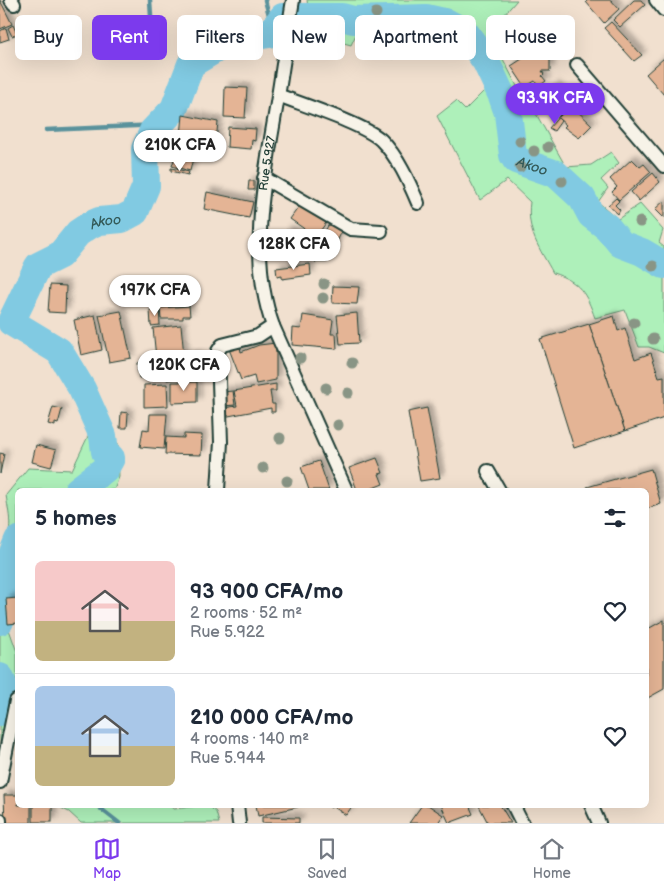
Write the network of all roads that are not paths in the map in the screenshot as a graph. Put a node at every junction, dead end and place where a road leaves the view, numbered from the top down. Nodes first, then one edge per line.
1 (293, 0) edge
2 (656, 0) edge
3 (664, 10) edge
4 (577, 64) dead end
5 (278, 95) junction
6 (664, 166) edge
7 (264, 178) junction
8 (418, 204) dead end
9 (382, 231) dead end
10 (273, 326) junction
11 (488, 471) dead end
12 (218, 488) edge
13 (345, 488) edge
14 (498, 488) edge
15 (15, 705) edge
16 (0, 782) edge
17 (237, 808) edge
18 (514, 808) edge
19 (592, 808) edge
20 (239, 823) edge
21 (522, 823) edge
22 (599, 823) edge

1 - 5 street, Rue 5.927
2 - 3 street
4 - 6 street
5 - 7 street, Rue 5.927
5 - 8 street
7 - 9 street
7 - 10 street, Rue 5.927
10 - 12 street
10 - 13 street, Rue 5.927
11 - 14 street
15 - 16 street
17 - 20 street
18 - 21 street
19 - 22 street

